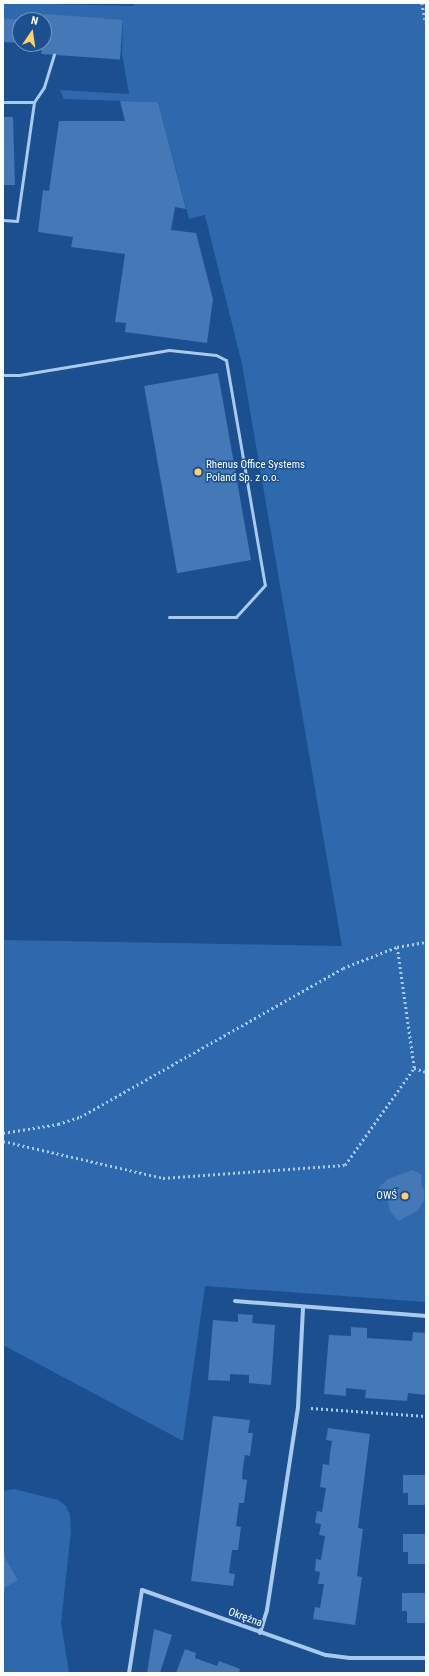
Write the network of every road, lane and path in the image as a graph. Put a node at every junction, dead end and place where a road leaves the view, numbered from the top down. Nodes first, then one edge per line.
1 (422, 3) edge
2 (426, 23) edge
3 (54, 55) dead end
4 (3, 102) edge
5 (34, 102) junction
6 (3, 220) edge
7 (3, 375) edge
8 (169, 617) dead end
9 (426, 942) edge
10 (397, 947) junction
11 (414, 1068) junction
12 (426, 1072) edge
13 (3, 1133) edge
14 (3, 1141) edge
15 (235, 1301) dead end
16 (303, 1307) junction
17 (426, 1316) edge
18 (298, 1407) junction
19 (426, 1416) edge
20 (260, 1633) junction
21 (426, 1658) edge
22 (129, 1673) edge

1 - 2 path
3 - 5 lane
4 - 5 lane
5 - 6 lane
7 - 8 lane
9 - 10 path
10 - 11 path
10 - 13 path
11 - 12 path
11 - 14 path
15 - 16 street
16 - 17 street
16 - 18 street
18 - 19 path
18 - 20 street
20 - 21 street, Okrężna
20 - 22 street, Okrężna

